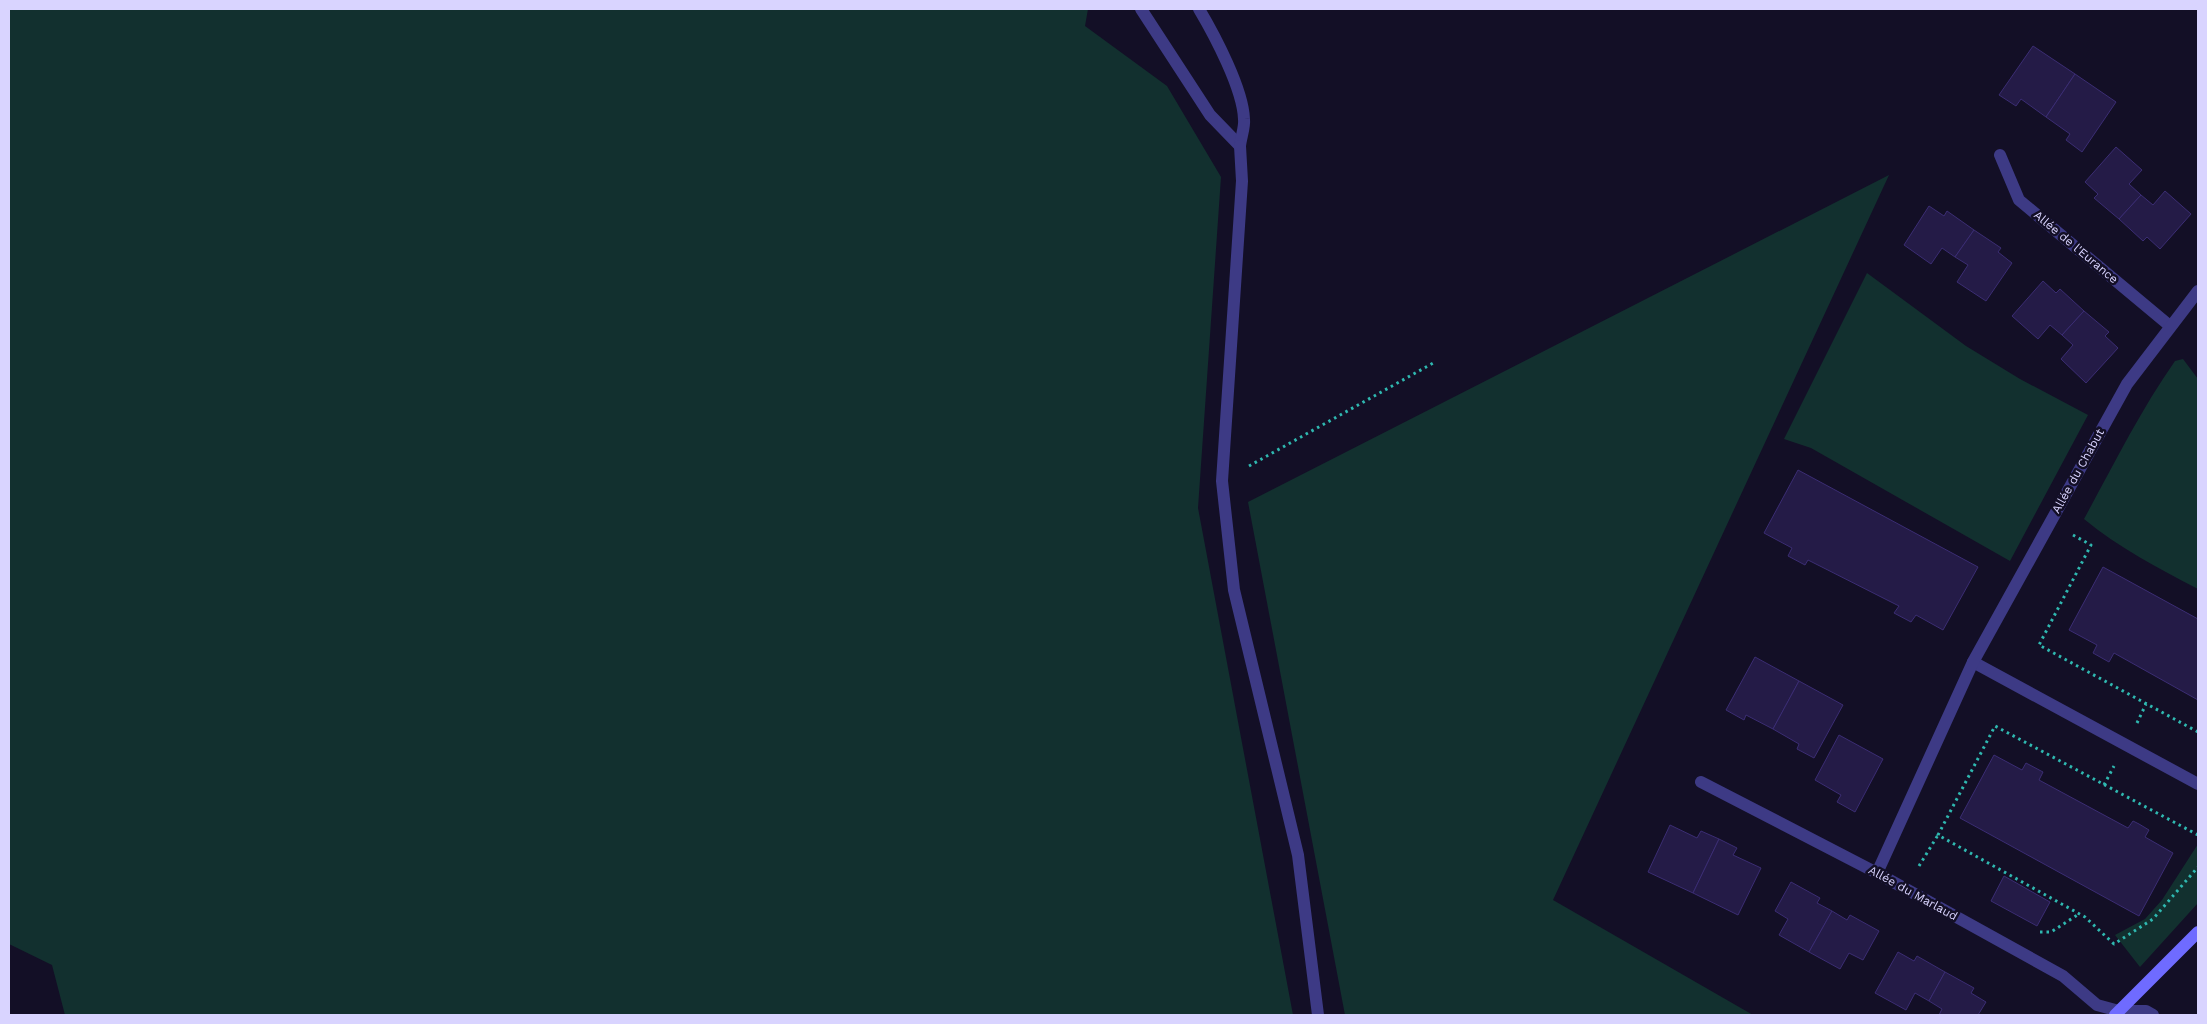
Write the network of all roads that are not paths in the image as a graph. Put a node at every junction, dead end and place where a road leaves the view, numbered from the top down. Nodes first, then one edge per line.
1 (1142, 9) edge
2 (1199, 9) edge
3 (1240, 146) junction
4 (2000, 155) dead end
5 (2198, 291) edge
6 (2170, 326) junction
7 (1973, 662) junction
8 (1702, 782) dead end
9 (2198, 784) edge
10 (1877, 873) junction
11 (2198, 932) edge
12 (2117, 1013) edge
13 (1318, 1015) edge
14 (2153, 1015) edge

1 - 3 street
2 - 3 street
3 - 13 street
4 - 6 street, Allée de l'Eurance
5 - 6 street, Allée du Chabut
6 - 7 street, Allée du Chabut
7 - 9 street
7 - 10 street, Allée du Chabut
8 - 10 street, Allée du Marlaud
10 - 12 street, Allée du Marlaud
11 - 12 street
12 - 14 street, Allée du Marlaud

